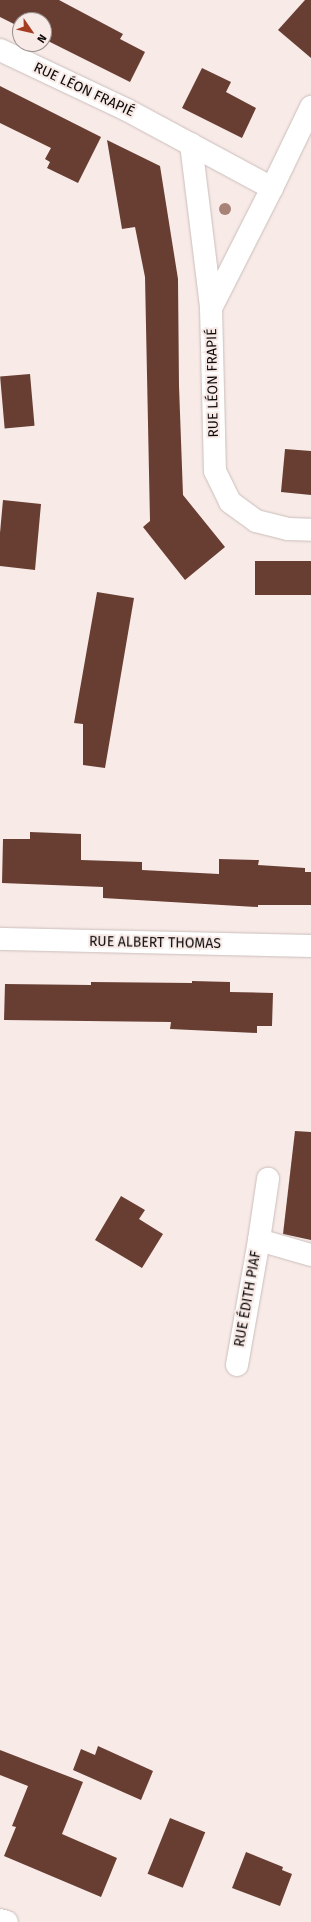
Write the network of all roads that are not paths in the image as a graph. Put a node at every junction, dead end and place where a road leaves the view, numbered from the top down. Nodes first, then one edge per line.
1 (0, 50) edge
2 (311, 107) edge
3 (191, 144) junction
4 (272, 188) junction
5 (211, 308) junction
6 (311, 530) edge
7 (0, 939) edge
8 (311, 946) edge
9 (268, 1179) dead end
10 (259, 1240) junction
11 (311, 1255) edge
12 (237, 1365) dead end
13 (0, 1920) edge
14 (7, 1922) edge

1 - 3 street, RUE LÉON FRAPIÉ
2 - 4 street, RUE LÉON FRAPIÉ
3 - 4 street, RUE LÉON FRAPIÉ
3 - 5 street
4 - 5 street, RUE LÉON FRAPIÉ
5 - 6 street, RUE LÉON FRAPIÉ
7 - 8 street, RUE ALBERT THOMAS
9 - 10 street
10 - 11 street, RUE ÉDITH PIAF
10 - 12 street, RUE ÉDITH PIAF
13 - 14 street

